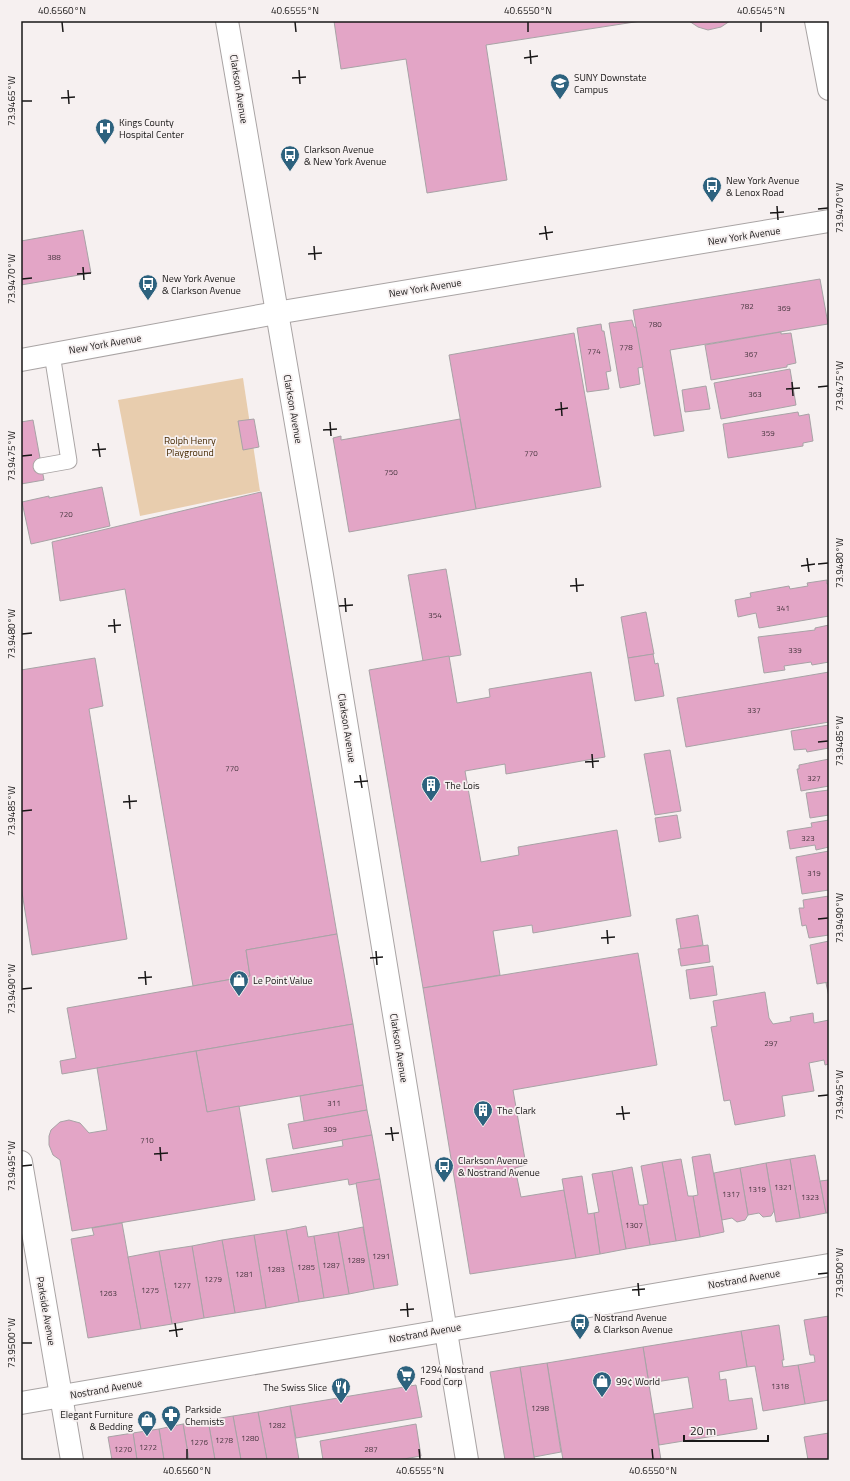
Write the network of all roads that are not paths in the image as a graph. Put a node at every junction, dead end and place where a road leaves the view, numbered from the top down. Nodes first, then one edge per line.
1 (227, 21) edge
2 (816, 21) edge
3 (829, 89) edge
4 (829, 222) edge
5 (276, 313) junction
6 (52, 354) junction
7 (21, 360) edge
8 (41, 466) dead end
9 (21, 1162) edge
10 (829, 1264) edge
11 (445, 1330) junction
12 (61, 1397) junction
13 (21, 1403) edge
14 (72, 1460) edge
15 (467, 1460) edge

1 - 5 street, Clarkson Avenue
2 - 3 street
4 - 5 street, New York Avenue
5 - 6 street, New York Avenue
5 - 11 street, Clarkson Avenue
6 - 7 street, New York Avenue
6 - 8 lane
9 - 12 street, Parkside Avenue
10 - 11 street, Nostrand Avenue
11 - 12 street, Nostrand Avenue
11 - 15 street, Clarkson Avenue
12 - 13 street, Nostrand Avenue
12 - 14 street, Parkside Avenue

